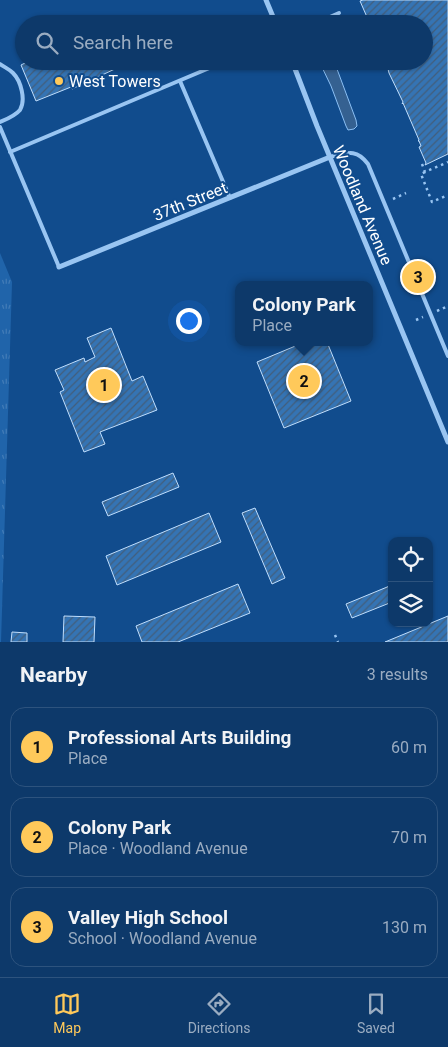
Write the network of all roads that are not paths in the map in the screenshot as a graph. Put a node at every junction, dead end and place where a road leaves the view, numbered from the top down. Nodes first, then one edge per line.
1 (266, 0) edge
2 (340, 13) dead end
3 (272, 15) edge
4 (335, 15) edge
5 (0, 64) edge
6 (204, 70) edge
7 (296, 70) edge
8 (180, 80) junction
9 (0, 122) edge
10 (0, 127) edge
11 (10, 152) junction
12 (330, 157) junction
13 (230, 198) junction
14 (59, 266) joint
15 (448, 356) edge
16 (448, 442) edge

1 - 3 street
2 - 4 lane
5 - 9 lane
6 - 8 lane
7 - 12 street, Woodland Avenue
8 - 11 lane
8 - 13 lane
10 - 11 lane
11 - 14 lane
12 - 13 street, 37th Street
12 - 15 lane
12 - 16 street, Woodland Avenue
13 - 14 street, 37th Street

